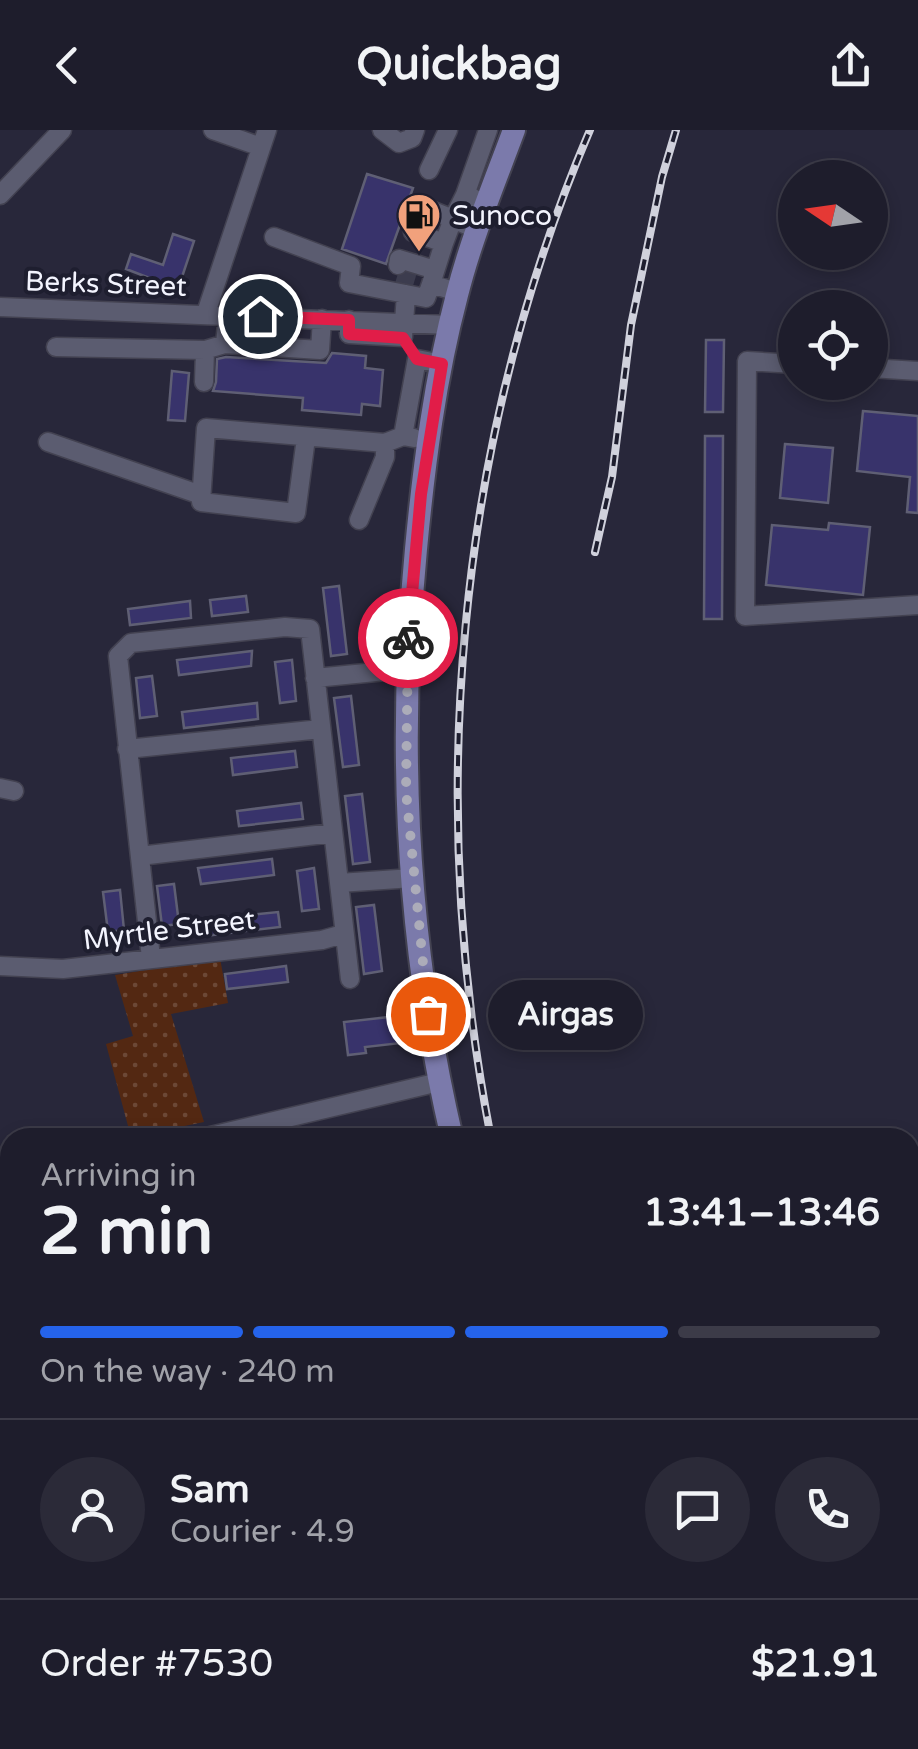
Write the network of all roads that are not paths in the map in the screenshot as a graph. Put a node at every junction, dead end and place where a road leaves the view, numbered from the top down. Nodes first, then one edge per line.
1 (62, 130) edge
2 (214, 130) edge
3 (382, 130) edge
4 (415, 130) edge
5 (448, 130) edge
6 (488, 130) edge
7 (510, 131) edge
8 (264, 138) edge
9 (429, 170) dead end
10 (0, 195) edge
11 (476, 200) junction
12 (453, 219) junction
13 (478, 230) junction
14 (274, 237) dead end
15 (444, 243) junction
16 (406, 265) dead end
17 (433, 277) junction
18 (358, 285) junction
19 (399, 290) junction
20 (458, 292) junction
21 (0, 307) edge
22 (206, 313) junction
23 (228, 314) junction
24 (322, 325) junction
25 (351, 325) junction
26 (450, 325) junction
27 (403, 330) junction
28 (225, 344) junction
29 (56, 346) dead end
30 (205, 350) junction
31 (417, 359) junction
32 (778, 363) edge
33 (442, 364) junction
34 (888, 369) edge
35 (918, 371) edge
36 (204, 382) dead end
37 (306, 438) junction
38 (394, 440) junction
39 (429, 441) junction
40 (48, 442) dead end
41 (201, 495) junction
42 (359, 520) dead end
43 (918, 605) edge
44 (406, 669) junction
45 (315, 678) junction
46 (321, 728) junction
47 (127, 749) junction
48 (333, 832) junction
49 (140, 856) junction
50 (413, 878) junction
51 (339, 883) junction
52 (344, 934) junction
53 (151, 958) junction
54 (0, 966) edge
55 (350, 979) dead end
56 (439, 1082) junction
57 (273, 1128) edge
58 (450, 1128) edge

1 - 10 street
2 - 8 street
3 - 4 street
5 - 9 street
6 - 11 street
7 - 11 main road
8 - 22 street
11 - 12 street
11 - 13 main road
12 - 13 street
12 - 15 street
12 - 15 street
13 - 20 main road
14 - 18 street
15 - 17 street
16 - 17 street
17 - 19 street
17 - 20 street
18 - 19 street
18 - 25 street
19 - 27 street
20 - 26 main road
21 - 22 street, Berks Street
22 - 23 street, Berks Street
23 - 24 street, Berks Street
23 - 28 street
24 - 25 street, Berks Street
24 - 28 street
25 - 27 street, Berks Street
26 - 27 street, Berks Street
26 - 33 main road
27 - 31 street
28 - 30 street
29 - 30 street
30 - 36 street
31 - 33 street
31 - 38 street
32 - 43 street
33 - 39 main road
34 - 35 street
37 - 38 street
37 - 41 street
37 - 41 street
38 - 39 street
38 - 42 street
39 - 44 main road
40 - 41 street
44 - 45 street
44 - 50 main road
45 - 46 street
45 - 47 street
46 - 47 street
46 - 48 street
47 - 49 street
48 - 49 street
48 - 51 street
49 - 53 street
50 - 51 street
50 - 56 main road
51 - 52 street
52 - 53 street, Myrtle Street
52 - 55 street
53 - 54 street, Myrtle Street
56 - 57 street
56 - 58 main road

